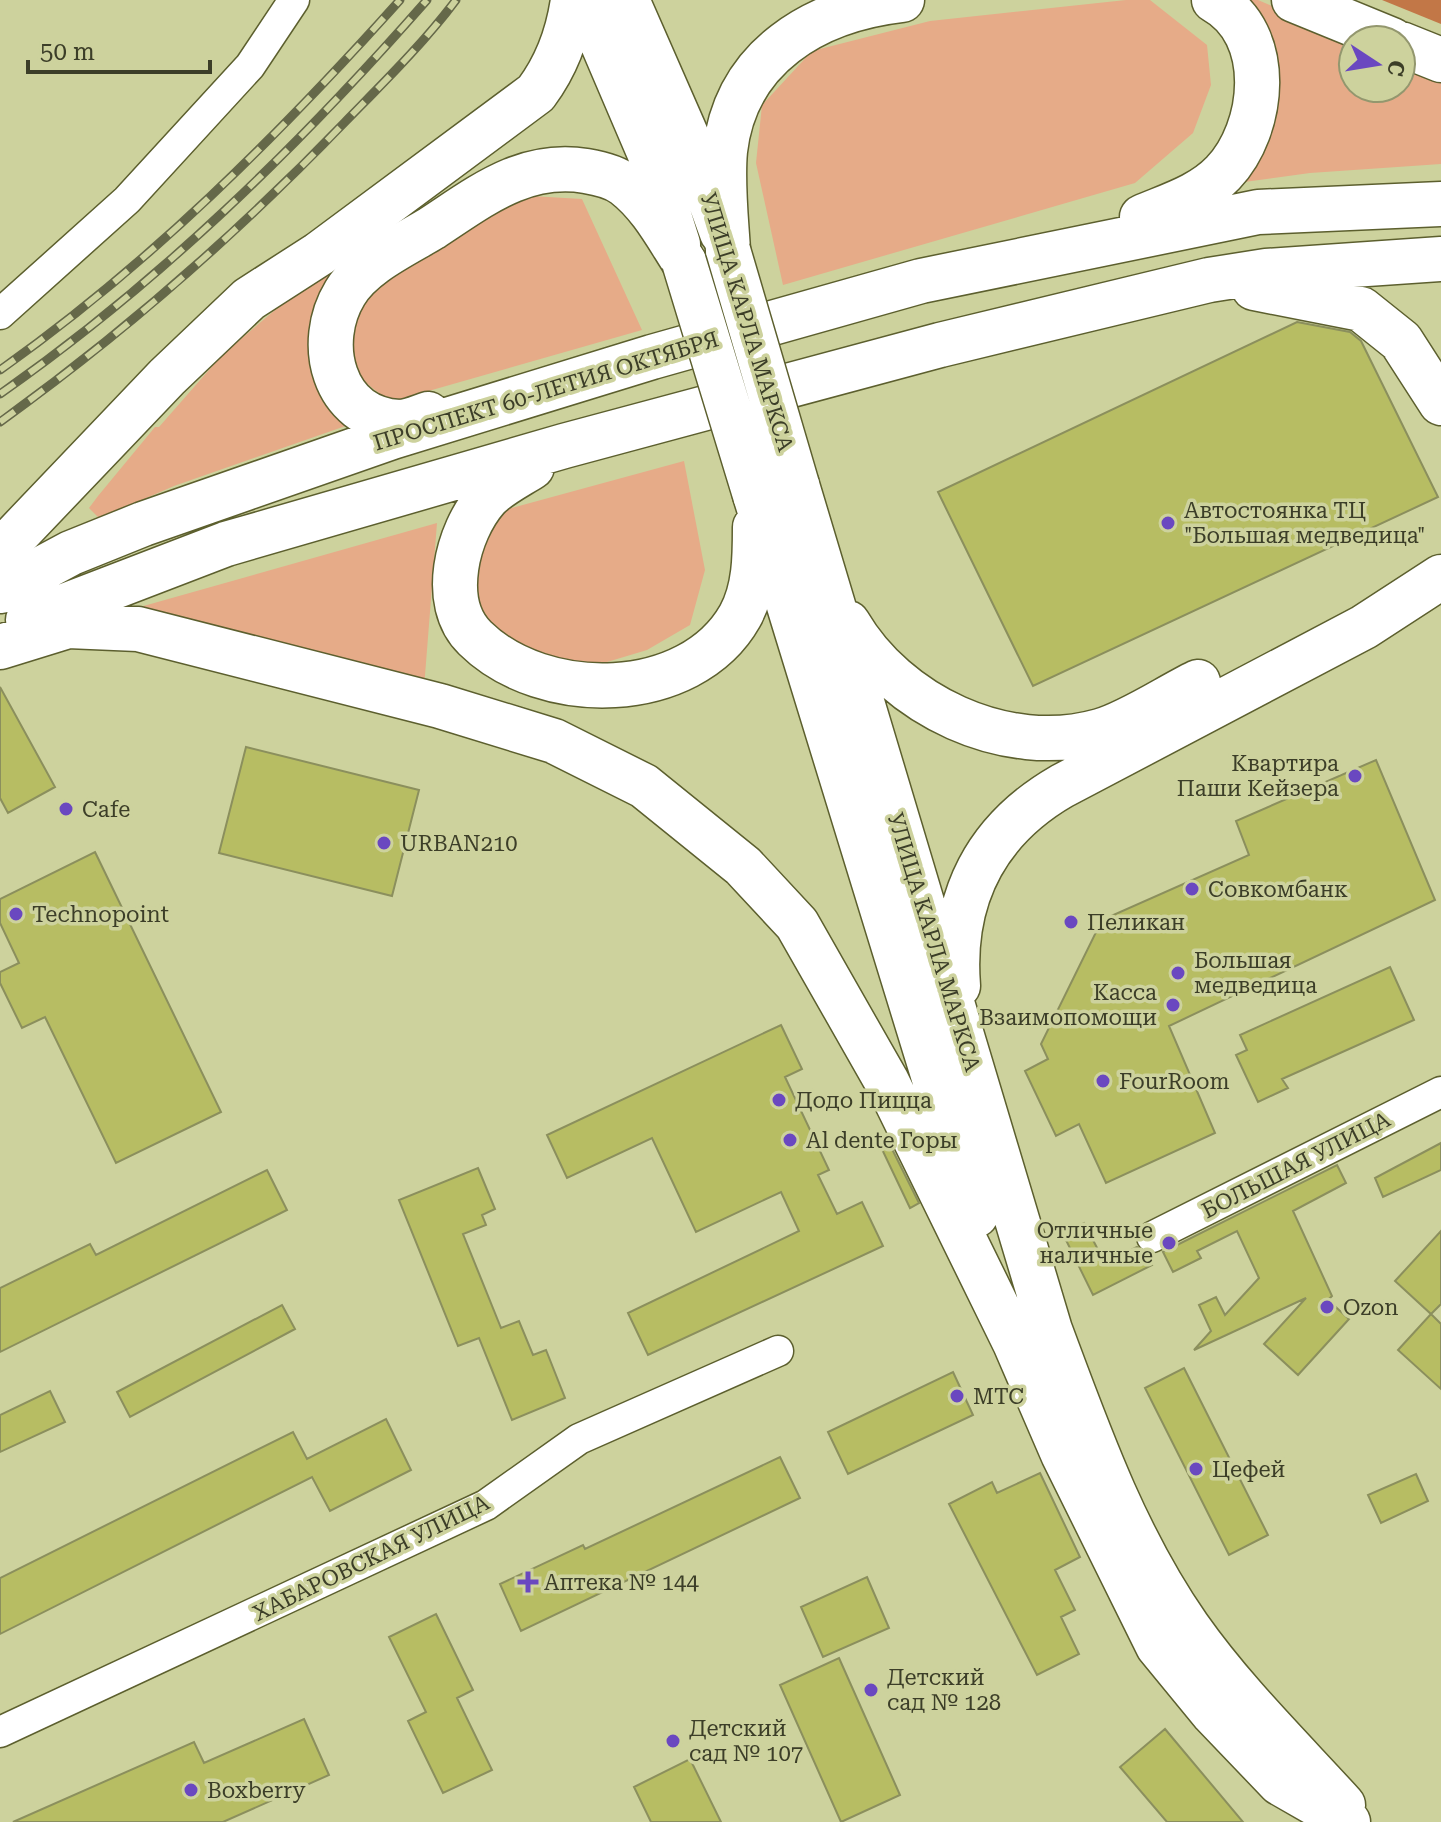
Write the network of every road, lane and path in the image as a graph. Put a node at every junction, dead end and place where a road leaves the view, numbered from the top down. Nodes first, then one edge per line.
1 (294, 0) edge
2 (573, 0) edge
3 (584, 0) edge
4 (627, 0) edge
5 (902, 0) edge
6 (1214, 0) edge
7 (1294, 0) edge
8 (1353, 24) edge
9 (1417, 50) edge
10 (1441, 60) edge
11 (1441, 204) edge
12 (728, 250) junction
13 (1441, 259) edge
14 (684, 262) junction
15 (1209, 280) junction
16 (921, 281) junction
17 (0, 314) edge
18 (652, 357) junction
19 (1441, 403) edge
20 (564, 446) junction
21 (755, 495) junction
22 (0, 552) edge
23 (1441, 555) edge
24 (1441, 577) edge
25 (827, 585) junction
26 (0, 591) edge
27 (0, 631) edge
28 (0, 647) edge
29 (964, 1044) junction
30 (1441, 1092) edge
31 (1152, 1237) dead end
32 (1015, 1343) junction
33 (778, 1351) dead end
34 (0, 1732) edge
35 (1348, 1822) edge
36 (1358, 1822) edge

1 - 17 street
2 - 22 main road
3 - 14 main road
4 - 12 main road, УЛИЦА КАРЛА МАРКСА
5 - 12 main road
6 - 16 main road
7 - 8 main road
9 - 10 main road
11 - 16 main road, ПРОСПЕКТ 60-ЛЕТИЯ ОКТЯБРЯ
12 - 25 main road, УЛИЦА КАРЛА МАРКСА, bridge
13 - 15 main road
14 - 18 main road
14 - 21 main road, bridge
15 - 19 main road
15 - 20 main road
16 - 18 main road, ПРОСПЕКТ 60-ЛЕТИЯ ОКТЯБРЯ
18 - 26 main road, ПРОСПЕКТ 60-ЛЕТИЯ ОКТЯБРЯ
20 - 21 main road
20 - 27 main road
21 - 32 main road
23 - 25 main road
24 - 29 main road
25 - 29 main road, УЛИЦА КАРЛА МАРКСА
28 - 32 main road
29 - 36 main road, УЛИЦА КАРЛА МАРКСА
30 - 31 street, БОЛЬШАЯ УЛИЦА
32 - 35 main road
33 - 34 street, ХАБАРОВСКАЯ УЛИЦА

